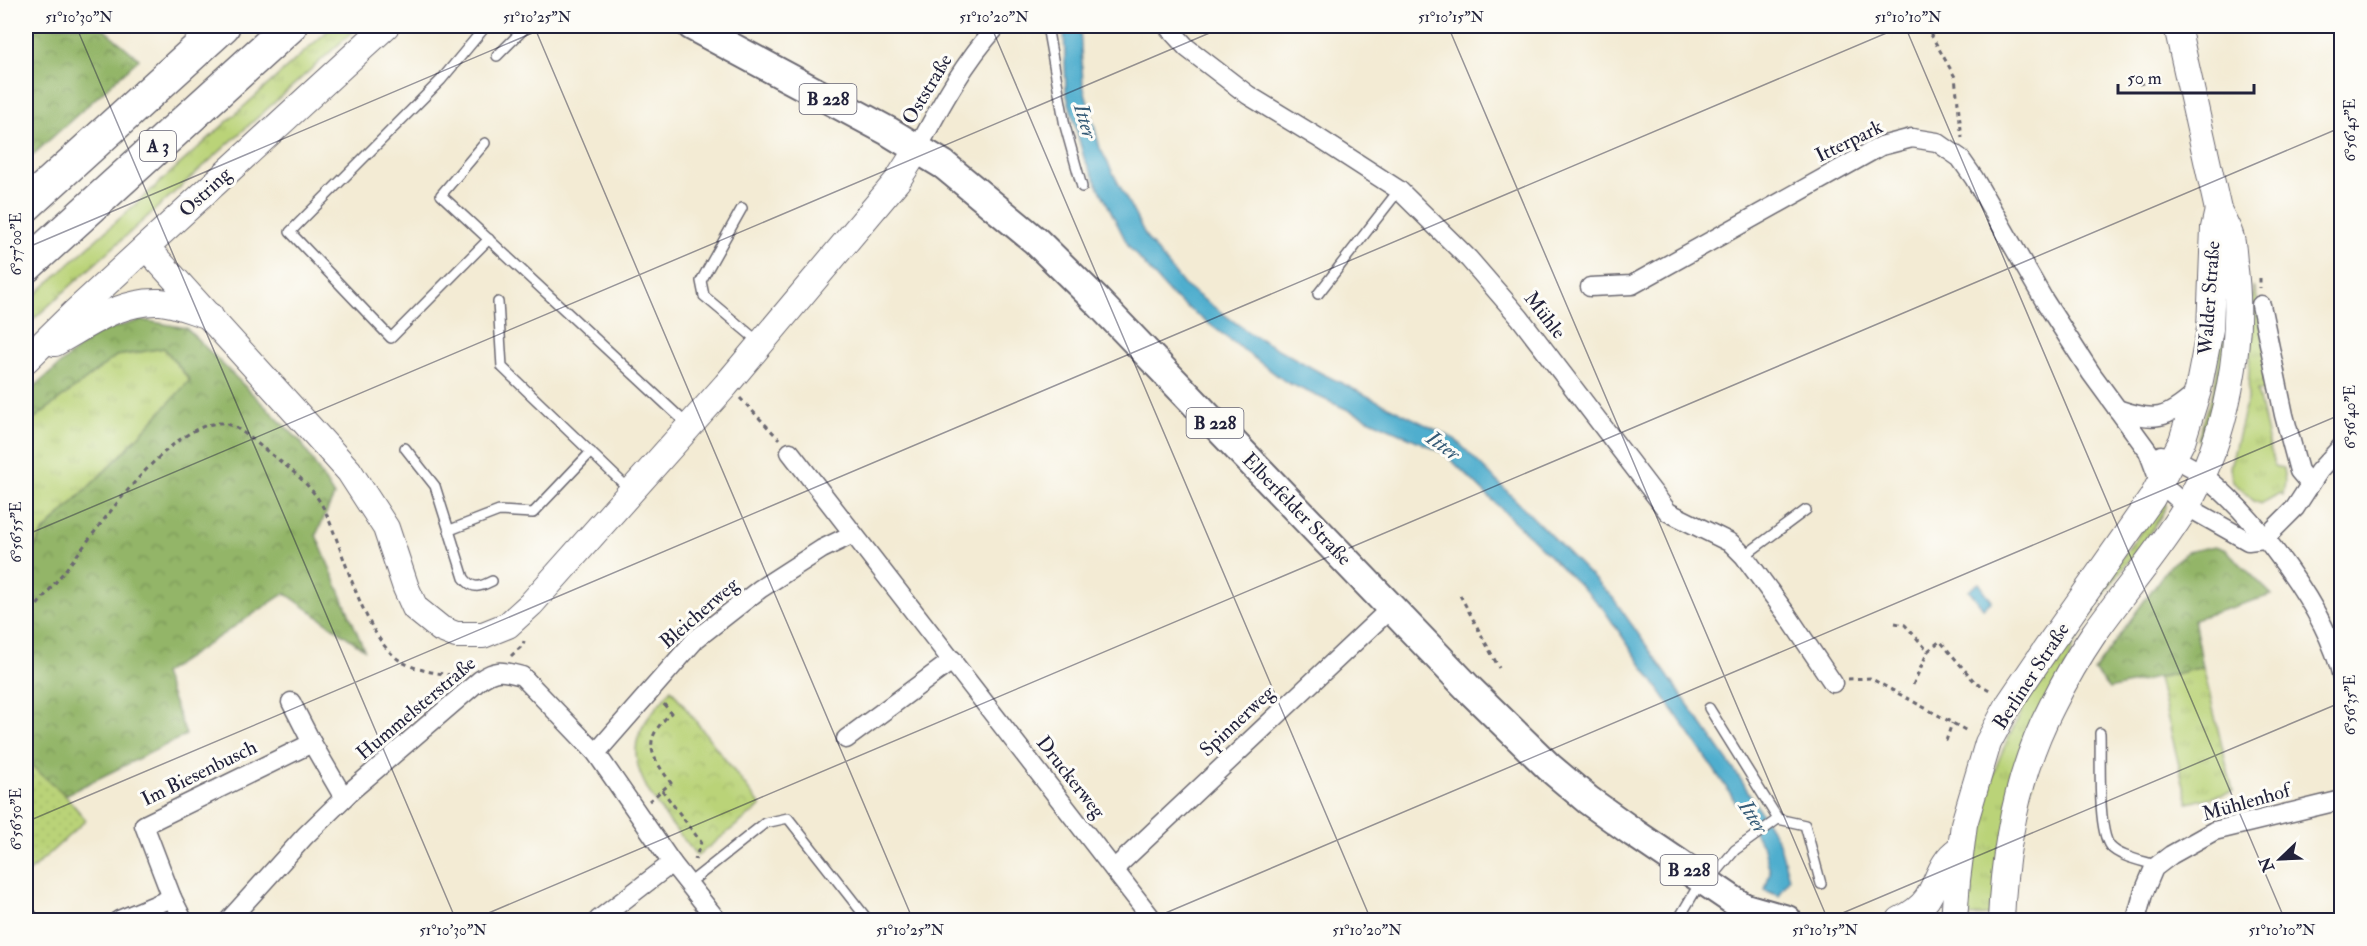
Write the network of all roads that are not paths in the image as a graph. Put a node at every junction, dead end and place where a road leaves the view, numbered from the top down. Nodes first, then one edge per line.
1 (223, 26) edge
2 (290, 26) edge
3 (386, 26) edge
4 (486, 26) edge
5 (527, 26) edge
6 (692, 26) edge
7 (997, 26) edge
8 (1047, 26) edge
9 (1167, 26) edge
10 (2177, 26) edge
11 (497, 56) dead end
12 (485, 144) dead end
13 (918, 148) junction
14 (1082, 187) dead end
15 (1398, 190) junction
16 (26, 205) edge
17 (742, 208) dead end
18 (2218, 210) junction
19 (489, 239) junction
20 (146, 247) junction
21 (26, 266) edge
22 (1590, 287) dead end
23 (1318, 294) dead end
24 (498, 302) dead end
25 (2261, 305) dead end
26 (210, 316) junction
27 (761, 343) junction
28 (26, 360) edge
29 (2198, 390) junction
30 (2117, 409) junction
31 (689, 426) junction
32 (2342, 446) edge
33 (405, 448) dead end
34 (2148, 451) junction
35 (591, 452) junction
36 (790, 452) road end
37 (2174, 459) junction
38 (2202, 474) junction
39 (2160, 483) junction
40 (2310, 484) junction
41 (632, 492) junction
42 (2186, 506) junction
43 (1806, 510) dead end
44 (450, 530) junction
45 (853, 534) junction
46 (2264, 539) junction
47 (1744, 556) junction
48 (492, 581) dead end
49 (1392, 607) junction
50 (953, 660) junction
51 (2342, 677) edge
52 (1832, 681) road end
53 (291, 702) dead end
54 (1709, 708) dead end
55 (2100, 733) dead end
56 (846, 739) dead end
57 (312, 743) junction
58 (596, 753) junction
59 (344, 798) junction
60 (2342, 800) edge
61 (1778, 819) junction
62 (1961, 848) junction
63 (672, 863) junction
64 (2158, 866) junction
65 (1114, 869) junction
66 (690, 875) junction
67 (1705, 881) junction
68 (1821, 884) dead end
69 (172, 898) junction
70 (1768, 917) edge
71 (119, 921) edge
72 (183, 921) edge
73 (230, 921) edge
74 (598, 921) edge
75 (717, 921) edge
76 (868, 921) edge
77 (1154, 921) edge
78 (1678, 921) edge
79 (1900, 921) edge
80 (1954, 921) edge
81 (2001, 921) edge
82 (2136, 921) edge

1 - 16 highway, A 3
2 - 21 highway, A 3
3 - 20 main road, Ostring
4 - 19 lane
5 - 11 lane
6 - 13 main road, Elberfelder Straße / B 228
7 - 13 street, Oststraße
8 - 14 lane
9 - 15 street, Mühle
10 - 18 main road, Walder Straße
12 - 19 lane
13 - 27 main road
13 - 49 main road, Elberfelder Straße / B 228
15 - 23 lane
15 - 47 street, Mühle
17 - 27 lane
18 - 29 main road, Walder Straße
18 - 38 main road, Walder Straße
19 - 31 lane
20 - 26 main road
20 - 28 main road, Ostring
22 - 30 street, Itterpark
24 - 35 lane
25 - 40 street
26 - 28 main road
26 - 41 main road
27 - 31 main road
29 - 30 street
29 - 37 main road, Walder Straße
30 - 34 street, Itterpark
31 - 41 main road
32 - 40 street
33 - 44 lane
34 - 37 street
34 - 39 street, Itterpark
35 - 41 lane
35 - 44 lane
36 - 45 street, Druckerweg
37 - 38 street
37 - 39 main road, Berliner Straße
38 - 42 main road, Berliner Straße
38 - 46 street
39 - 42 street
39 - 62 main road, Berliner Straße
40 - 46 street
42 - 46 street
42 - 81 main road, Berliner Straße
43 - 47 lane
44 - 48 lane
45 - 50 street, Druckerweg
45 - 58 street, Bleicherweg
46 - 51 street
47 - 52 street, Mühle
49 - 65 street, Spinnerweg
49 - 67 main road, Elberfelder Straße / B 228
50 - 56 street
50 - 65 street, Druckerweg
53 - 57 street
54 - 61 lane
55 - 64 lane
57 - 59 street
57 - 69 street, Im Biesenbusch
58 - 59 street, Hummelsterstraße
58 - 63 street, Hummelsterstraße
59 - 73 street, Hummelsterstraße
60 - 64 street, Mühlenhof
61 - 67 lane
61 - 68 lane
62 - 79 main road
62 - 80 main road, Berliner Straße
63 - 66 street, Hummelsterstraße
63 - 74 street
64 - 82 street, Mühlenhof
65 - 77 street, Druckerweg
66 - 75 street, Hummelsterstraße
66 - 76 lane
67 - 70 main road, Elberfelder Straße / B 228
67 - 78 lane
69 - 71 street
69 - 72 street, Im Biesenbusch

